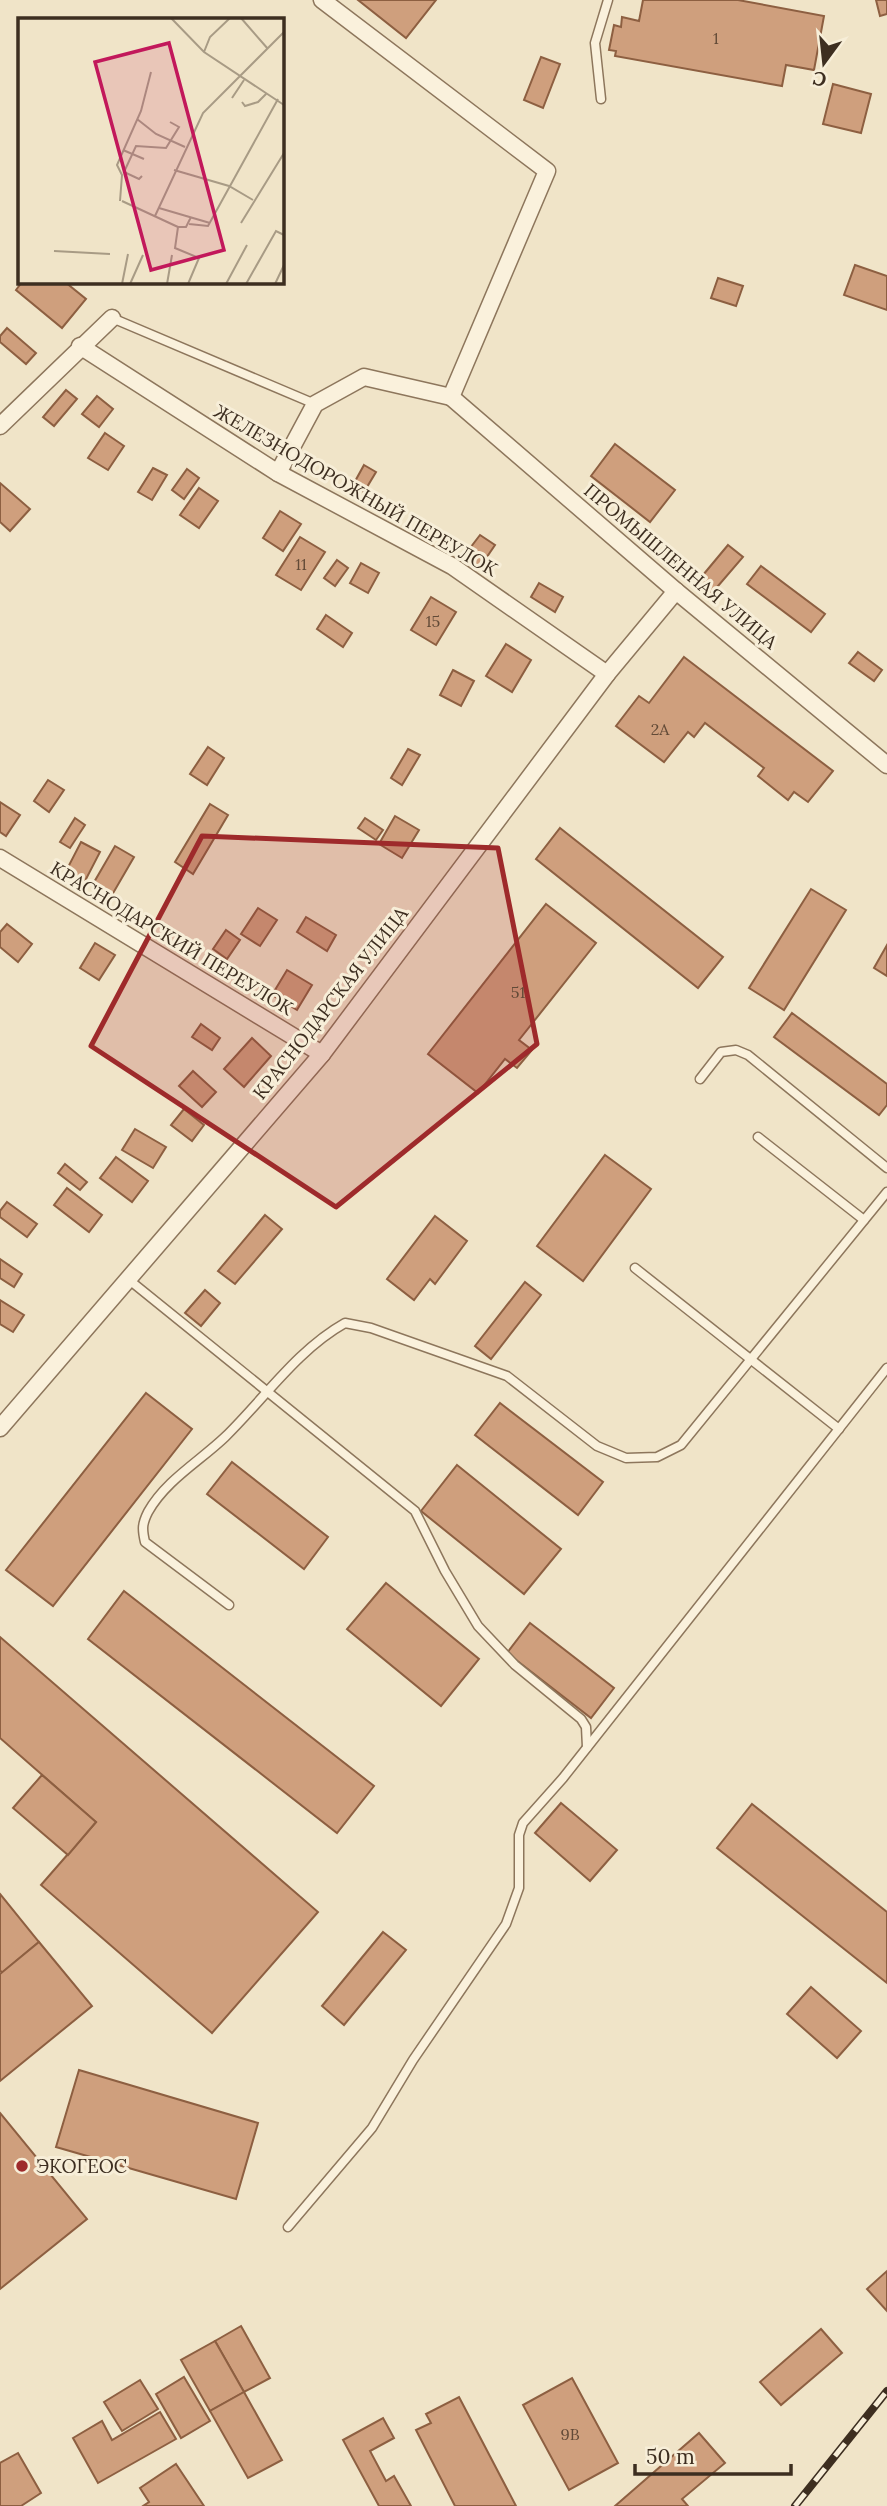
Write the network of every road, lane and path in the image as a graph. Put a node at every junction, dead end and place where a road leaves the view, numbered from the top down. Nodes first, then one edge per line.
1 (321, 0) edge
2 (608, 0) edge
3 (601, 99) dead end
4 (112, 318) joint
5 (80, 346) junction
6 (451, 397) junction
7 (316, 404) junction
8 (0, 426) edge
9 (278, 473) junction
10 (676, 591) junction
11 (607, 674) junction
12 (887, 765) edge
13 (0, 858) edge
14 (322, 1054) junction
15 (700, 1079) dead end
16 (758, 1137) dead end
17 (887, 1168) edge
18 (887, 1192) edge
19 (864, 1220) junction
20 (635, 1268) dead end
21 (128, 1279) junction
22 (750, 1359) junction
23 (887, 1368) edge
24 (268, 1391) junction
25 (0, 1428) edge
26 (839, 1429) junction
27 (229, 1605) dead end
28 (587, 1747) junction
29 (288, 2227) dead end

1 - 6 street
2 - 3 lane
4 - 5 street
4 - 7 lane
5 - 8 street
5 - 9 street, ЖЕЛЕЗНОДОРОЖНЫЙ ПЕРЕУЛОК
6 - 7 street
6 - 10 street, ПРОМЫШЛЕННАЯ УЛИЦА
7 - 9 street
9 - 11 street, ЖЕЛЕЗНОДОРОЖНЫЙ ПЕРЕУЛОК
10 - 11 street, КРАСНОДАРСКАЯ УЛИЦА
10 - 12 street, ПРОМЫШЛЕННАЯ УЛИЦА
11 - 14 street, КРАСНОДАРСКАЯ УЛИЦА
13 - 14 street, КРАСНОДАРСКИЙ ПЕРЕУЛОК
14 - 21 street, КРАСНОДАРСКАЯ УЛИЦА
15 - 17 lane
16 - 19 lane
18 - 19 lane
19 - 22 lane
20 - 22 lane
21 - 24 lane
21 - 25 street, КРАСНОДАРСКАЯ УЛИЦА
22 - 24 lane
22 - 26 lane
23 - 26 lane
24 - 27 lane
24 - 28 lane
26 - 28 lane
28 - 29 lane

